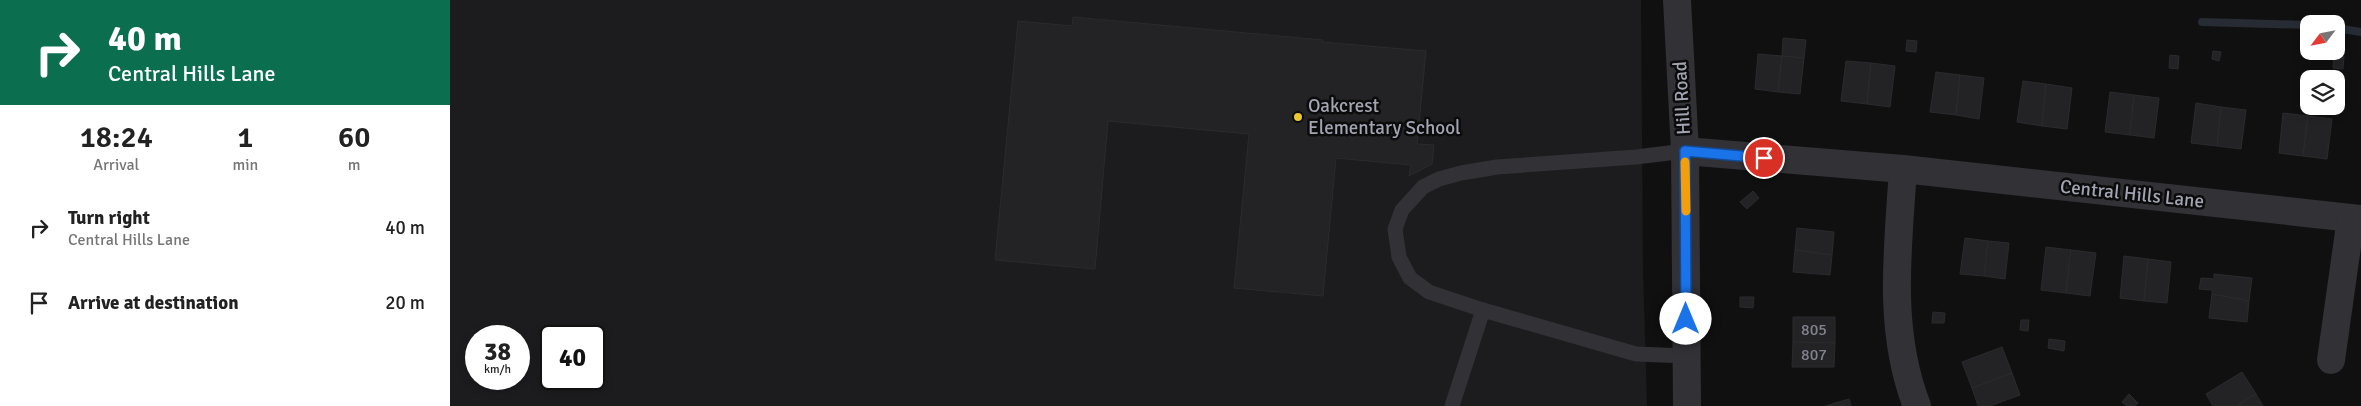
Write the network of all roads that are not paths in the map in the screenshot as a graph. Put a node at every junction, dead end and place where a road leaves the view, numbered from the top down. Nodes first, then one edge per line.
1 (1677, 0) edge
2 (1685, 151) junction
3 (1903, 169) junction
4 (2356, 218) edge
5 (1483, 310) junction
6 (1687, 356) junction
7 (2331, 360) dead end
8 (1452, 406) edge
9 (1687, 406) edge
10 (1917, 406) edge

1 - 2 street, Hill Road
2 - 3 street, Central Hills Lane
2 - 5 lane
2 - 6 street, Hill Road
3 - 4 street, Central Hills Lane
3 - 10 street
4 - 7 street
5 - 6 lane
5 - 8 lane
6 - 9 street, Hill Road

